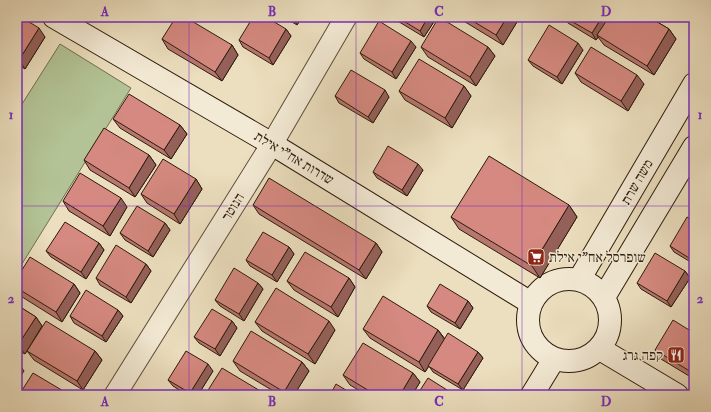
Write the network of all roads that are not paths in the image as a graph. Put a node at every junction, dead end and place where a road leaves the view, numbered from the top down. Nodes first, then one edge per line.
1 (54, 17) edge
2 (346, 17) edge
3 (694, 84) edge
4 (272, 144) junction
5 (694, 147) edge
6 (579, 280) junction
7 (604, 297) junction
8 (531, 303) junction
9 (600, 349) junction
10 (554, 359) junction
11 (115, 395) edge
12 (532, 395) edge
13 (677, 395) edge

1 - 4 main road, שדרות אח"י אילת
2 - 4 street, הנוטר
3 - 6 main road, משה שרת
4 - 8 main road, שדרות אח"י אילת
4 - 11 street, הנוטר
5 - 7 main road
6 - 7 main road
6 - 8 main road
7 - 9 main road
8 - 10 main road
9 - 10 main road
9 - 13 main road
10 - 12 main road

